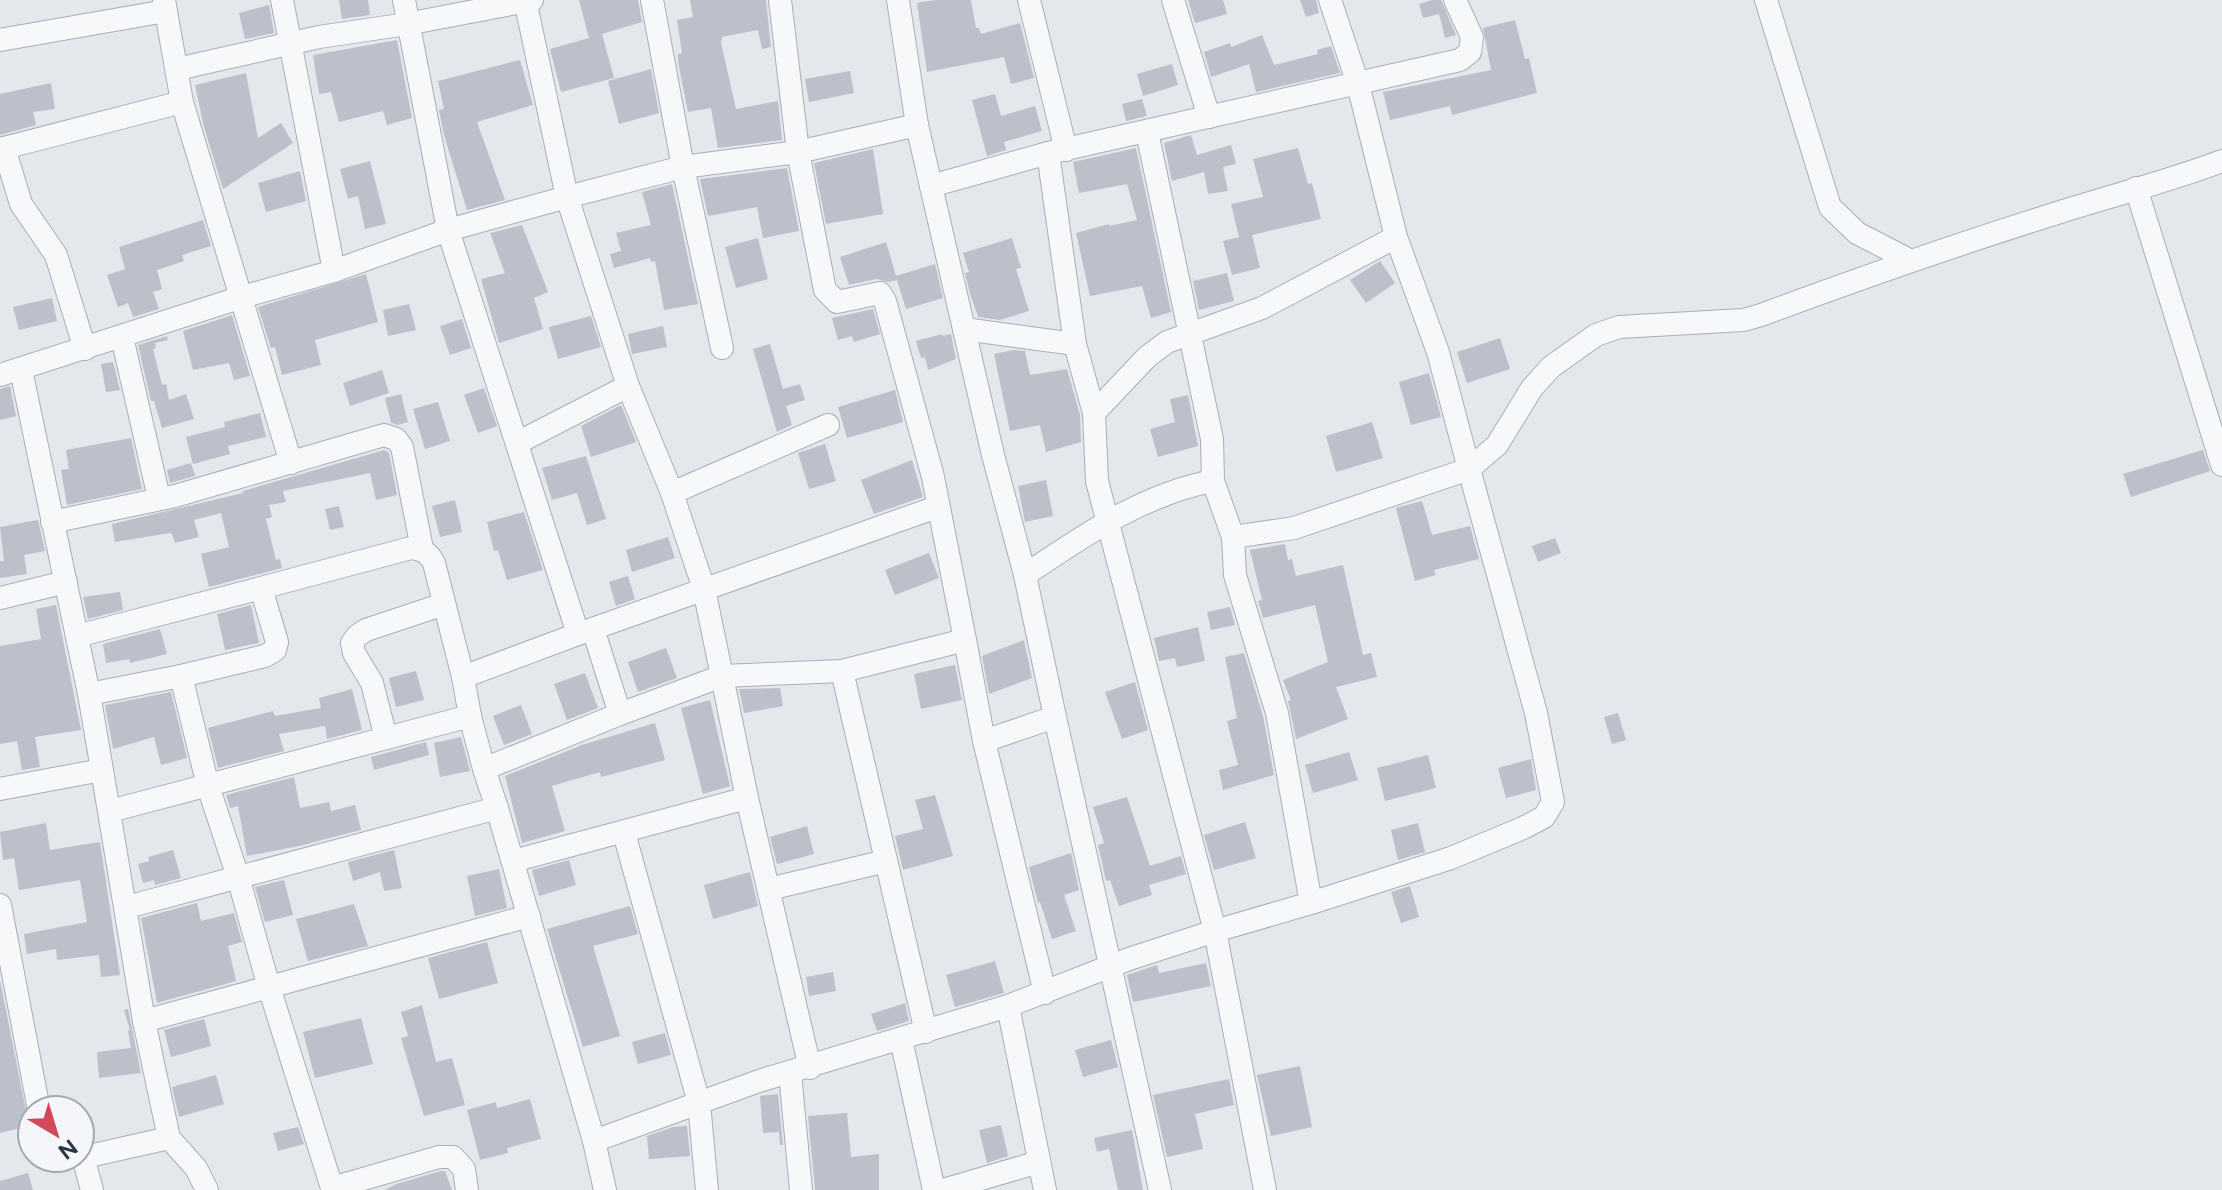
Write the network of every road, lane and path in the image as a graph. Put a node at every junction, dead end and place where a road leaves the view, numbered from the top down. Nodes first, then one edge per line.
1 (282, 0) edge
2 (404, 0) edge
3 (527, 0) edge
4 (652, 0) edge
5 (780, 0) edge
6 (898, 0) edge
7 (1029, 0) edge
8 (1173, 0) edge
9 (1330, 0) edge
10 (1455, 0) edge
11 (1766, 0) edge
12 (165, 6) edge
13 (407, 24) junction
14 (0, 40) edge
15 (291, 44) junction
16 (177, 69) junction
17 (1358, 84) junction
18 (182, 102) junction
19 (1209, 117) junction
20 (917, 125) junction
21 (1147, 132) junction
22 (2, 148) edge
23 (798, 152) junction
24 (1057, 152) junction
25 (2222, 161) edge
26 (683, 167) junction
27 (931, 186) junction
28 (2136, 188) junction
29 (567, 197) junction
30 (448, 230) junction
31 (1396, 237) junction
32 (1909, 260) junction
33 (334, 271) junction
34 (242, 297) junction
35 (964, 329) junction
36 (1189, 333) junction
37 (122, 337) junction
38 (1075, 344) junction
39 (722, 348) dead end
40 (85, 349) junction
41 (10, 373) edge
42 (628, 386) junction
43 (1094, 413) junction
44 (828, 425) dead end
45 (517, 443) junction
46 (291, 463) junction
47 (2222, 465) edge
48 (1469, 469) junction
49 (1213, 481) junction
50 (672, 493) junction
51 (159, 498) junction
52 (937, 507) junction
53 (1107, 521) junction
54 (52, 522) junction
55 (1233, 537) junction
56 (422, 549) junction
57 (1025, 575) junction
58 (66, 582) junction
59 (261, 588) junction
60 (704, 589) junction
61 (0, 598) edge
62 (444, 604) junction
63 (586, 632) junction
64 (77, 636) junction
65 (965, 640) junction
66 (842, 671) junction
67 (181, 676) junction
68 (722, 676) junction
69 (463, 677) junction
70 (89, 694) junction
71 (620, 714) junction
72 (470, 716) junction
73 (1055, 717) junction
74 (386, 738) junction
75 (984, 741) junction
76 (484, 769) junction
77 (102, 770) junction
78 (208, 786) junction
79 (0, 789) edge
80 (747, 798) junction
81 (497, 808) junction
82 (110, 811) junction
83 (624, 833) junction
84 (513, 861) junction
85 (886, 861) junction
86 (238, 877) junction
87 (769, 889) junction
88 (1311, 903) junction
89 (0, 905) edge
90 (127, 907) junction
91 (529, 916) junction
92 (1215, 931) junction
93 (1111, 967) junction
94 (269, 987) junction
95 (1045, 993) junction
96 (1008, 1006) junction
97 (144, 1021) junction
98 (926, 1032) junction
99 (901, 1039) junction
100 (800, 1070) junction
101 (36, 1094) edge
102 (699, 1103) junction
103 (169, 1138) junction
104 (594, 1141) junction
105 (96, 1154) edge
106 (1039, 1162) junction
107 (333, 1189) edge
108 (207, 1190) edge
109 (467, 1190) edge
110 (605, 1190) edge
111 (707, 1190) edge
112 (801, 1190) edge
113 (934, 1190) edge
114 (943, 1190) edge
115 (1045, 1190) edge
116 (1160, 1190) edge
117 (1265, 1190) edge

1 - 15 street
2 - 13 street
3 - 13 street
3 - 29 street
4 - 26 street
5 - 23 street
6 - 20 street
7 - 24 street
8 - 19 street
9 - 17 street
10 - 17 street
11 - 32 street
12 - 14 street
12 - 16 street
13 - 15 street
13 - 30 street
15 - 16 street
15 - 33 street
16 - 18 street
17 - 19 street
17 - 31 street
18 - 22 street
18 - 34 street
19 - 21 street
20 - 23 street
20 - 27 street
21 - 24 street
21 - 36 street
22 - 40 street
23 - 26 street
23 - 52 street
24 - 27 street
24 - 38 street
25 - 28 street
26 - 29 street
26 - 39 street
27 - 35 street
28 - 32 street
28 - 47 street
29 - 30 street
29 - 42 street
30 - 33 street
30 - 45 street
31 - 36 street
31 - 48 street
32 - 48 street
33 - 34 street
34 - 37 street
34 - 46 street
35 - 38 street
35 - 57 street
36 - 43 street
36 - 49 street
37 - 40 street
37 - 51 street
38 - 43 street
40 - 41 street
41 - 54 street
42 - 45 street
42 - 50 street
43 - 53 street
44 - 50 street
45 - 63 street
46 - 51 street
46 - 56 street
48 - 55 street
48 - 88 street
49 - 53 street
49 - 55 street
50 - 60 street
51 - 54 street
52 - 60 street
52 - 65 street
53 - 57 street
53 - 92 street
54 - 58 street
55 - 88 street
56 - 59 street
56 - 62 street
57 - 73 street
58 - 61 street
58 - 64 street
59 - 64 street
59 - 67 street
60 - 63 street
60 - 68 street
62 - 69 street
62 - 74 street
63 - 69 street
63 - 71 street
64 - 70 street
65 - 66 street
65 - 75 street
66 - 68 street
66 - 85 street
67 - 70 street
67 - 78 street
68 - 71 street
68 - 80 street
69 - 72 street
70 - 77 street
71 - 76 street
72 - 74 street
72 - 76 street
73 - 75 street
73 - 93 street
74 - 78 street
75 - 95 street
76 - 81 street
77 - 79 street
77 - 82 street
78 - 82 street
78 - 86 street
80 - 83 street
80 - 87 street
81 - 84 street
81 - 86 street
82 - 90 street
83 - 84 street
83 - 102 street
84 - 91 street
85 - 87 street
85 - 98 street
86 - 90 street
86 - 94 street
87 - 100 street
88 - 92 street
89 - 101 street
90 - 97 street
91 - 94 street
91 - 104 street
92 - 93 street
92 - 117 street
93 - 95 street
93 - 116 street
94 - 97 street
94 - 107 street
95 - 96 street
96 - 98 street
96 - 106 street
97 - 103 street
98 - 99 street
99 - 100 street
99 - 113 street
100 - 102 street
100 - 112 street
102 - 104 street
102 - 111 street
103 - 105 street
103 - 108 street
104 - 110 street
106 - 114 street
106 - 115 street
107 - 109 street

